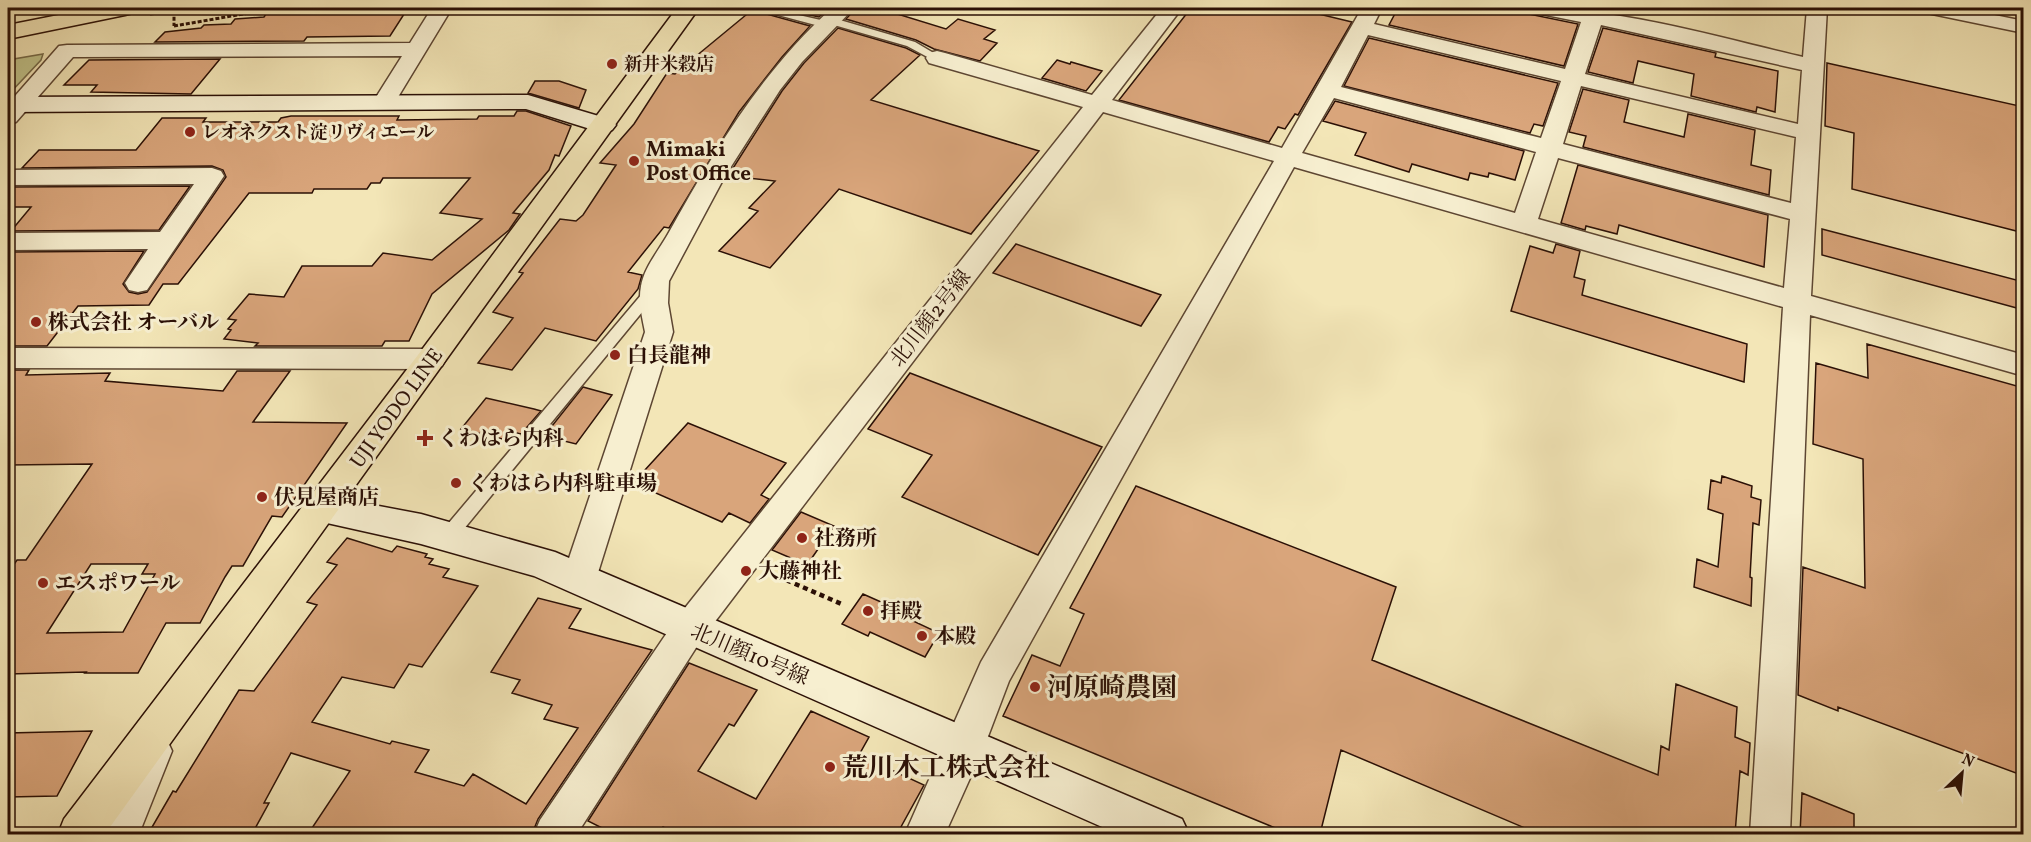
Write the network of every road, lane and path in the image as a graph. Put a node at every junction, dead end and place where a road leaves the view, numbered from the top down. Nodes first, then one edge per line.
1 (27, 8) edge
2 (81, 8) edge
3 (125, 8) edge
4 (442, 8) edge
5 (688, 8) edge
6 (757, 8) edge
7 (1172, 8) edge
8 (1538, 8) edge
9 (1800, 8) edge
10 (1817, 8) edge
11 (1932, 8) edge
12 (8, 11) edge
13 (150, 14) dead end
14 (832, 17) edge
15 (1367, 17) edge
16 (1593, 17) junction
17 (8, 22) edge
18 (174, 26) dead end
19 (2024, 27) edge
20 (8, 32) edge
21 (417, 49) junction
22 (937, 57) joint
23 (1812, 57) junction
24 (1573, 77) junction
25 (1328, 90) junction
26 (384, 102) junction
27 (1096, 103) junction
28 (11, 109) edge
29 (603, 125) junction
30 (1808, 133) junction
31 (1550, 148) junction
32 (1288, 157) junction
33 (8, 177) edge
34 (1803, 214) junction
35 (1524, 224) junction
36 (169, 240) junction
37 (8, 242) edge
38 (138, 283) dead end
39 (654, 289) junction
40 (1797, 302) junction
41 (8, 358) edge
42 (432, 359) junction
43 (2024, 366) edge
44 (321, 509) junction
45 (448, 536) junction
46 (742, 560) junction
47 (579, 579) junction
48 (844, 605) dead end
49 (689, 629) junction
50 (168, 714) junction
51 (966, 747) junction
52 (79, 834) edge
53 (119, 834) edge
54 (554, 834) edge
55 (925, 834) edge
56 (1167, 834) edge
57 (1770, 834) edge

1 - 12 main road
2 - 17 main road
3 - 20 main road
4 - 21 street
5 - 29 main road, UJI YODO LINE
6 - 14 lane
7 - 27 street, 北川顔2号線
8 - 16 street
9 - 23 street
10 - 23 street
11 - 19 street
13 - 18 path
14 - 22 lane
14 - 39 street
15 - 24 street
15 - 25 street
16 - 23 street
16 - 24 street
21 - 26 street
21 - 28 street
22 - 27 street
23 - 30 street
24 - 30 street
24 - 31 street
25 - 31 street
25 - 32 street
26 - 28 street
26 - 29 street
27 - 32 street
27 - 46 street, 北川顔2号線
29 - 42 main road, UJI YODO LINE
30 - 34 street
31 - 34 street
31 - 35 street
32 - 35 street
32 - 51 street
33 - 36 street
34 - 40 street
35 - 40 street
36 - 37 street
36 - 38 street
39 - 45 lane
39 - 47 street
40 - 43 street
40 - 57 street
41 - 42 street
42 - 44 main road, UJI YODO LINE
44 - 45 street, 北川顔10号線
44 - 50 main road, UJI YODO LINE
45 - 47 street, 北川顔10号線
46 - 48 path
46 - 49 street, 北川顔2号線
47 - 49 street, 北川顔10号線
49 - 51 street, 北川顔10号線
49 - 54 street, 北川顔2号線
50 - 52 main road, UJI YODO LINE
50 - 53 street
51 - 55 street
51 - 56 street, 北川顔10号線

